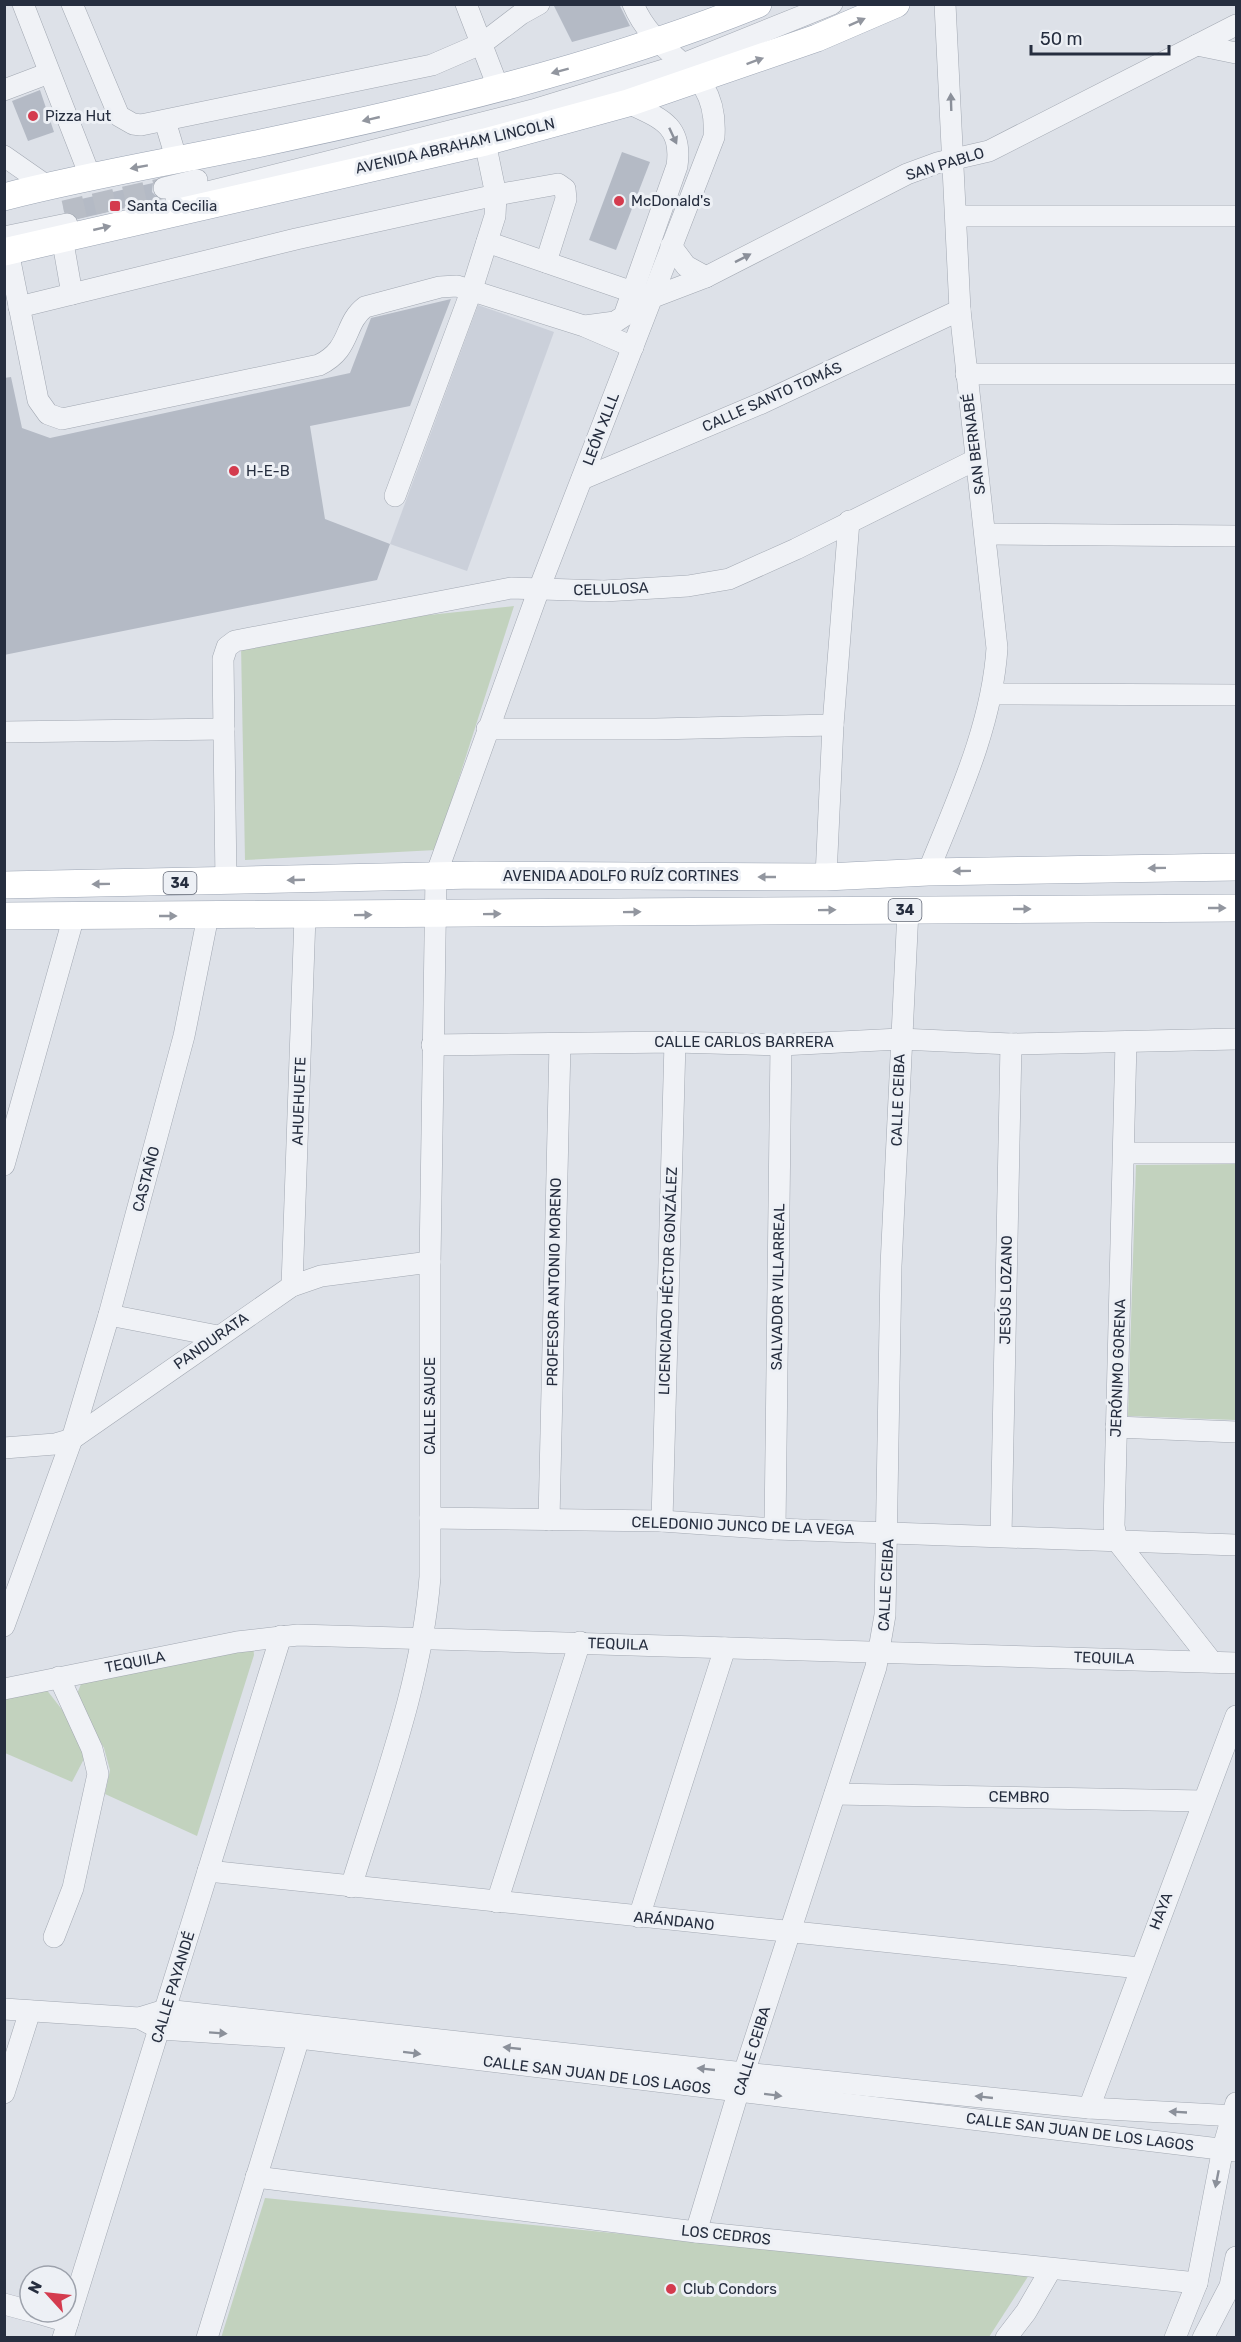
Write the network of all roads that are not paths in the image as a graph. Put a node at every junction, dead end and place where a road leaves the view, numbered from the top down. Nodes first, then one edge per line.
1 (23, 4) edge
2 (72, 4) edge
3 (465, 4) edge
4 (539, 4) edge
5 (633, 4) edge
6 (758, 4) edge
7 (795, 4) edge
8 (832, 4) edge
9 (896, 4) edge
10 (945, 4) edge
11 (1236, 25) edge
12 (483, 43) junction
13 (1197, 45) junction
14 (1236, 53) edge
15 (678, 61) junction
16 (49, 73) junction
17 (498, 87) junction
18 (4, 90) edge
19 (628, 103) junction
20 (165, 121) junction
21 (485, 142) junction
22 (4, 156) edge
23 (177, 161) junction
24 (953, 161) junction
25 (90, 176) junction
26 (47, 186) junction
27 (165, 195) tunnel mouth
28 (496, 195) junction
29 (4, 198) edge
30 (957, 216) junction
31 (1236, 216) edge
32 (4, 224) edge
33 (64, 224) junction
34 (487, 242) junction
35 (671, 246) junction
36 (6, 247) edge
37 (546, 262) junction
38 (706, 277) junction
39 (472, 289) junction
40 (72, 294) junction
41 (642, 295) junction
42 (19, 307) junction
43 (960, 310) junction
44 (585, 326) junction
45 (633, 346) junction
46 (966, 374) junction
47 (1236, 374) edge
48 (975, 460) junction
49 (582, 479) junction
50 (395, 496) dead end
51 (849, 521) junction
52 (986, 534) junction
53 (1236, 536) edge
54 (539, 589) junction
55 (992, 694) junction
56 (1236, 695) edge
57 (833, 725) junction
58 (224, 729) junction
59 (487, 729) junction
60 (4, 732) edge
61 (1236, 867) edge
62 (928, 872) junction
63 (436, 875) junction
64 (826, 877) junction
65 (226, 882) junction
66 (4, 885) edge
67 (1236, 908) edge
68 (908, 910) junction
69 (433, 914) junction
70 (4, 916) edge
71 (74, 916) junction
72 (208, 916) junction
73 (305, 916) junction
74 (900, 1039) junction
75 (1236, 1039) edge
76 (675, 1042) junction
77 (1126, 1042) junction
78 (560, 1044) junction
79 (1011, 1044) junction
80 (432, 1045) junction
81 (781, 1045) junction
82 (1124, 1153) junction
83 (1236, 1153) edge
84 (4, 1165) edge
85 (429, 1262) junction
86 (292, 1286) junction
87 (109, 1316) junction
88 (218, 1336) junction
89 (1116, 1427) junction
90 (1236, 1432) edge
91 (72, 1438) junction
92 (4, 1448) edge
93 (430, 1518) junction
94 (549, 1520) junction
95 (662, 1521) junction
96 (775, 1529) junction
97 (888, 1531) junction
98 (1001, 1536) junction
99 (1117, 1541) junction
100 (1236, 1545) edge
101 (4, 1626) edge
102 (281, 1636) junction
103 (422, 1639) junction
104 (580, 1642) junction
105 (725, 1648) junction
106 (881, 1652) junction
107 (1212, 1662) junction
108 (1236, 1663) edge
109 (59, 1677) junction
110 (4, 1689) edge
111 (1236, 1716) edge
112 (835, 1794) junction
113 (1203, 1801) junction
114 (208, 1871) junction
115 (351, 1887) junction
116 (497, 1902) junction
117 (639, 1917) junction
118 (789, 1933) junction
119 (54, 1937) dead end
120 (1140, 1968) junction
121 (4, 2009) edge
122 (30, 2011) junction
123 (163, 2019) junction
124 (299, 2038) junction
125 (742, 2082) junction
126 (4, 2093) edge
127 (1089, 2108) junction
128 (1235, 2111) edge
129 (1230, 2150) edge
130 (256, 2177) junction
131 (696, 2232) junction
132 (1236, 2256) edge
133 (1051, 2269) junction
134 (1197, 2283) junction
135 (1233, 2286) edge
136 (66, 2330) edge
137 (207, 2337) edge
138 (1006, 2337) edge
139 (1175, 2337) edge
140 (1203, 2337) edge

1 - 16 street
2 - 20 street
3 - 12 street
4 - 12 street
5 - 15 street, LEÓN XLLL
6 - 15 main road
7 - 15 street
8 - 15 street
15 -> 9 main road, AVENIDA ABRAHAM LINCOLN
24 -> 10 street, SAN BERNABÉ
11 - 13 street, SAN PABLO
12 - 17 street
12 - 20 street
13 - 14 street
13 - 24 street, SAN PABLO
15 -> 17 main road
15 - 19 main road, AVENIDA ABRAHAM LINCOLN
15 - 27 street
15 - 35 street, LEÓN XLLL
16 - 18 street
16 - 25 street
17 -> 23 main road
19 - 21 main road, AVENIDA ABRAHAM LINCOLN
19 -> 41 street
20 - 23 street
21 - 28 street
33 -> 21 main road, AVENIDA ABRAHAM LINCOLN
22 - 26 street
23 -> 25 main road
24 - 30 street, SAN BERNABÉ
38 -> 24 street, SAN PABLO
25 - 26 main road
26 - 29 main road
28 - 34 street
28 - 37 street
28 - 40 street
30 - 31 street
30 - 43 street, SAN BERNABÉ
32 - 33 street
33 - 36 main road, AVENIDA ABRAHAM LINCOLN
33 - 40 street
34 - 37 street
34 - 39 street
35 - 38 street
35 - 41 street, LEÓN XLLL
36 - 42 street
37 - 41 street
38 - 41 street, SAN PABLO
39 - 42 street
39 - 44 street
39 - 50 street
40 - 42 street
41 - 44 street
41 - 45 street, LEÓN XLLL
43 - 46 street, SAN BERNABÉ
43 - 49 street, CALLE SANTO TOMÁS
44 - 45 street
45 - 49 street, LEÓN XLLL
46 - 47 street
46 - 48 street, SAN BERNABÉ
48 - 51 street, CELULOSA
48 - 52 street, SAN BERNABÉ
49 - 54 street, LEÓN XLLL
51 - 54 street, CELULOSA
51 - 57 street
52 - 53 street
52 - 55 street, SAN BERNABÉ
54 - 58 street, CELULOSA
54 - 59 street, LEÓN XLLL
55 - 56 street
55 - 62 street, SAN BERNABÉ
57 - 59 street
57 - 64 street
58 - 60 street
58 - 65 street
59 - 63 street, LEÓN XLLL
61 -> 62 main road, AVENIDA ADOLFO RUÍZ CORTINES / 34
62 - 64 main road, AVENIDA ADOLFO RUÍZ CORTINES / 34
64 -> 63 main road, AVENIDA ADOLFO RUÍZ CORTINES / 34
63 -> 65 main road, AVENIDA ADOLFO RUÍZ CORTINES / 34
63 - 69 street, LEÓN XLLL
65 -> 66 main road, AVENIDA ADOLFO RUÍZ CORTINES / 34
68 -> 67 main road, 34
69 -> 68 main road, 34
68 - 74 street, CALLE CEIBA
73 -> 69 main road, 34
69 - 80 street, CALLE SAUCE
70 - 71 main road, 34
71 -> 72 main road, 34
71 - 84 street
72 - 73 main road, 34
72 - 87 street, CASTAÑO
73 - 86 street, AHUEHUETE
74 - 79 street, CALLE CARLOS BARRERA
74 - 81 street, CALLE CARLOS BARRERA
74 - 97 street, CALLE CEIBA
75 - 77 street, CALLE CARLOS BARRERA
76 - 78 street, CALLE CARLOS BARRERA
76 - 81 street, CALLE CARLOS BARRERA
76 - 95 street, LICENCIADO HÉCTOR GONZÁLEZ
77 - 79 street, CALLE CARLOS BARRERA
77 - 82 street, JERÓNIMO GORENA
78 - 80 street, CALLE CARLOS BARRERA
78 - 94 street, PROFESOR ANTONIO MORENO
79 - 98 street, JESÚS LOZANO
80 - 85 street, CALLE SAUCE
81 - 96 street, SALVADOR VILLARREAL
82 - 83 street
82 - 89 street, JERÓNIMO GORENA
85 - 86 street, PANDURATA
85 - 93 street, CALLE SAUCE
86 - 88 street, PANDURATA
87 - 88 street
87 - 91 street, CASTAÑO
88 - 91 street, PANDURATA
89 - 90 street
89 - 99 street, JERÓNIMO GORENA
91 - 92 street, PANDURATA
91 - 101 street, CASTAÑO
93 - 94 street, CELEDONIO JUNCO DE LA VEGA
93 - 103 street, CALLE SAUCE
94 - 95 street, CELEDONIO JUNCO DE LA VEGA
95 - 96 street, CELEDONIO JUNCO DE LA VEGA
96 - 97 street, CELEDONIO JUNCO DE LA VEGA
97 - 98 street, CELEDONIO JUNCO DE LA VEGA
97 - 106 street, CALLE CEIBA
98 - 99 street, CELEDONIO JUNCO DE LA VEGA
99 - 100 street, CELEDONIO JUNCO DE LA VEGA
99 - 107 street
102 - 103 street, TEQUILA
102 - 109 street, TEQUILA
102 - 114 street, CALLE PAYANDÉ
103 - 104 street, TEQUILA
103 - 115 street, CALLE SAUCE
104 - 105 street, TEQUILA
104 - 116 street
105 - 106 street, TEQUILA
105 - 117 street
106 - 107 street, TEQUILA
106 - 112 street, CALLE CEIBA
107 - 108 street, TEQUILA
109 - 110 street, TEQUILA
109 - 119 street
111 - 113 street, HAYA
112 - 113 street, CEMBRO
112 - 118 street, CALLE CEIBA
113 - 120 street, HAYA
114 - 115 street, ARÁNDANO
114 - 123 street, CALLE PAYANDÉ
115 - 116 street, ARÁNDANO
116 - 117 street, ARÁNDANO
117 - 118 street, ARÁNDANO
118 - 120 street, ARÁNDANO
118 - 125 street, CALLE CEIBA
120 - 127 street, HAYA
121 - 122 street, CALLE SAN JUAN DE LOS LAGOS
122 - 123 street, CALLE SAN JUAN DE LOS LAGOS
122 - 126 street
123 -> 124 street, CALLE SAN JUAN DE LOS LAGOS
125 -> 123 street, CALLE SAN JUAN DE LOS LAGOS
123 - 136 street, CALLE PAYANDÉ
124 -> 125 street, CALLE SAN JUAN DE LOS LAGOS
124 - 130 street
127 -> 125 street, CALLE SAN JUAN DE LOS LAGOS
125 -> 129 street, CALLE SAN JUAN DE LOS LAGOS
125 - 131 street, CALLE CEIBA
128 -> 127 street, CALLE SAN JUAN DE LOS LAGOS
128 - 129 street
129 -> 134 street
130 - 131 street, LOS CEDROS
130 - 137 street
131 - 133 street, LOS CEDROS
132 - 135 street
133 - 134 street, LOS CEDROS
133 - 138 street
134 - 139 street
135 - 140 street

